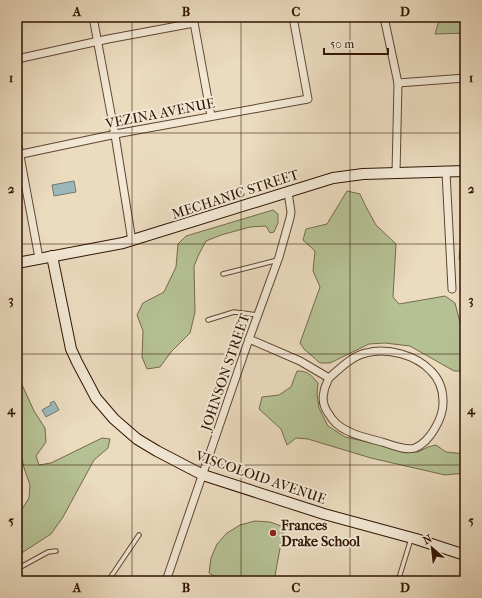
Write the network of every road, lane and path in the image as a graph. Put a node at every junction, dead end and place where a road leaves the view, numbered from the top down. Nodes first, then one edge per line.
1 (93, 17) edge
2 (293, 17) edge
3 (384, 17) edge
4 (194, 20) edge
5 (98, 42) junction
6 (17, 59) edge
7 (465, 78) edge
8 (398, 83) junction
9 (211, 116) junction
10 (115, 135) junction
11 (17, 140) edge
12 (18, 155) edge
13 (465, 171) edge
14 (446, 172) junction
15 (396, 173) junction
16 (288, 192) junction
17 (132, 240) junction
18 (52, 256) junction
19 (40, 258) junction
20 (278, 260) junction
21 (17, 263) edge
22 (223, 274) dead end
23 (452, 289) dead end
24 (258, 315) junction
25 (208, 320) dead end
26 (249, 340) junction
27 (329, 378) junction
28 (203, 475) junction
29 (139, 535) dead end
30 (411, 538) junction
31 (56, 551) dead end
32 (465, 555) edge
33 (17, 569) edge
34 (108, 581) edge
35 (166, 581) edge
36 (400, 581) edge

1 - 5 street
2 - 9 street, VEZINA AVENUE
3 - 8 street
4 - 5 street
4 - 9 street
5 - 6 street
5 - 10 street
7 - 8 street
8 - 15 street
9 - 10 street, VEZINA AVENUE
10 - 12 street, VEZINA AVENUE
10 - 17 street
11 - 12 street
12 - 19 street
13 - 14 main road, MECHANIC STREET
14 - 15 main road, MECHANIC STREET
14 - 23 street
15 - 16 main road, MECHANIC STREET
16 - 17 main road, MECHANIC STREET
16 - 20 street, JOHNSON STREET
17 - 18 main road, MECHANIC STREET
18 - 19 main road, MECHANIC STREET
18 - 28 main road, VISCOLOID AVENUE
19 - 21 main road, MECHANIC STREET
20 - 22 lane
20 - 24 street, JOHNSON STREET
24 - 25 lane
24 - 26 street, JOHNSON STREET
26 - 27 street
26 - 28 street, JOHNSON STREET
27 - 27 street
28 - 30 main road, VISCOLOID AVENUE
28 - 35 street, JOHNSON STREET
29 - 34 lane
30 - 32 main road, VISCOLOID AVENUE
30 - 36 lane
31 - 33 lane

